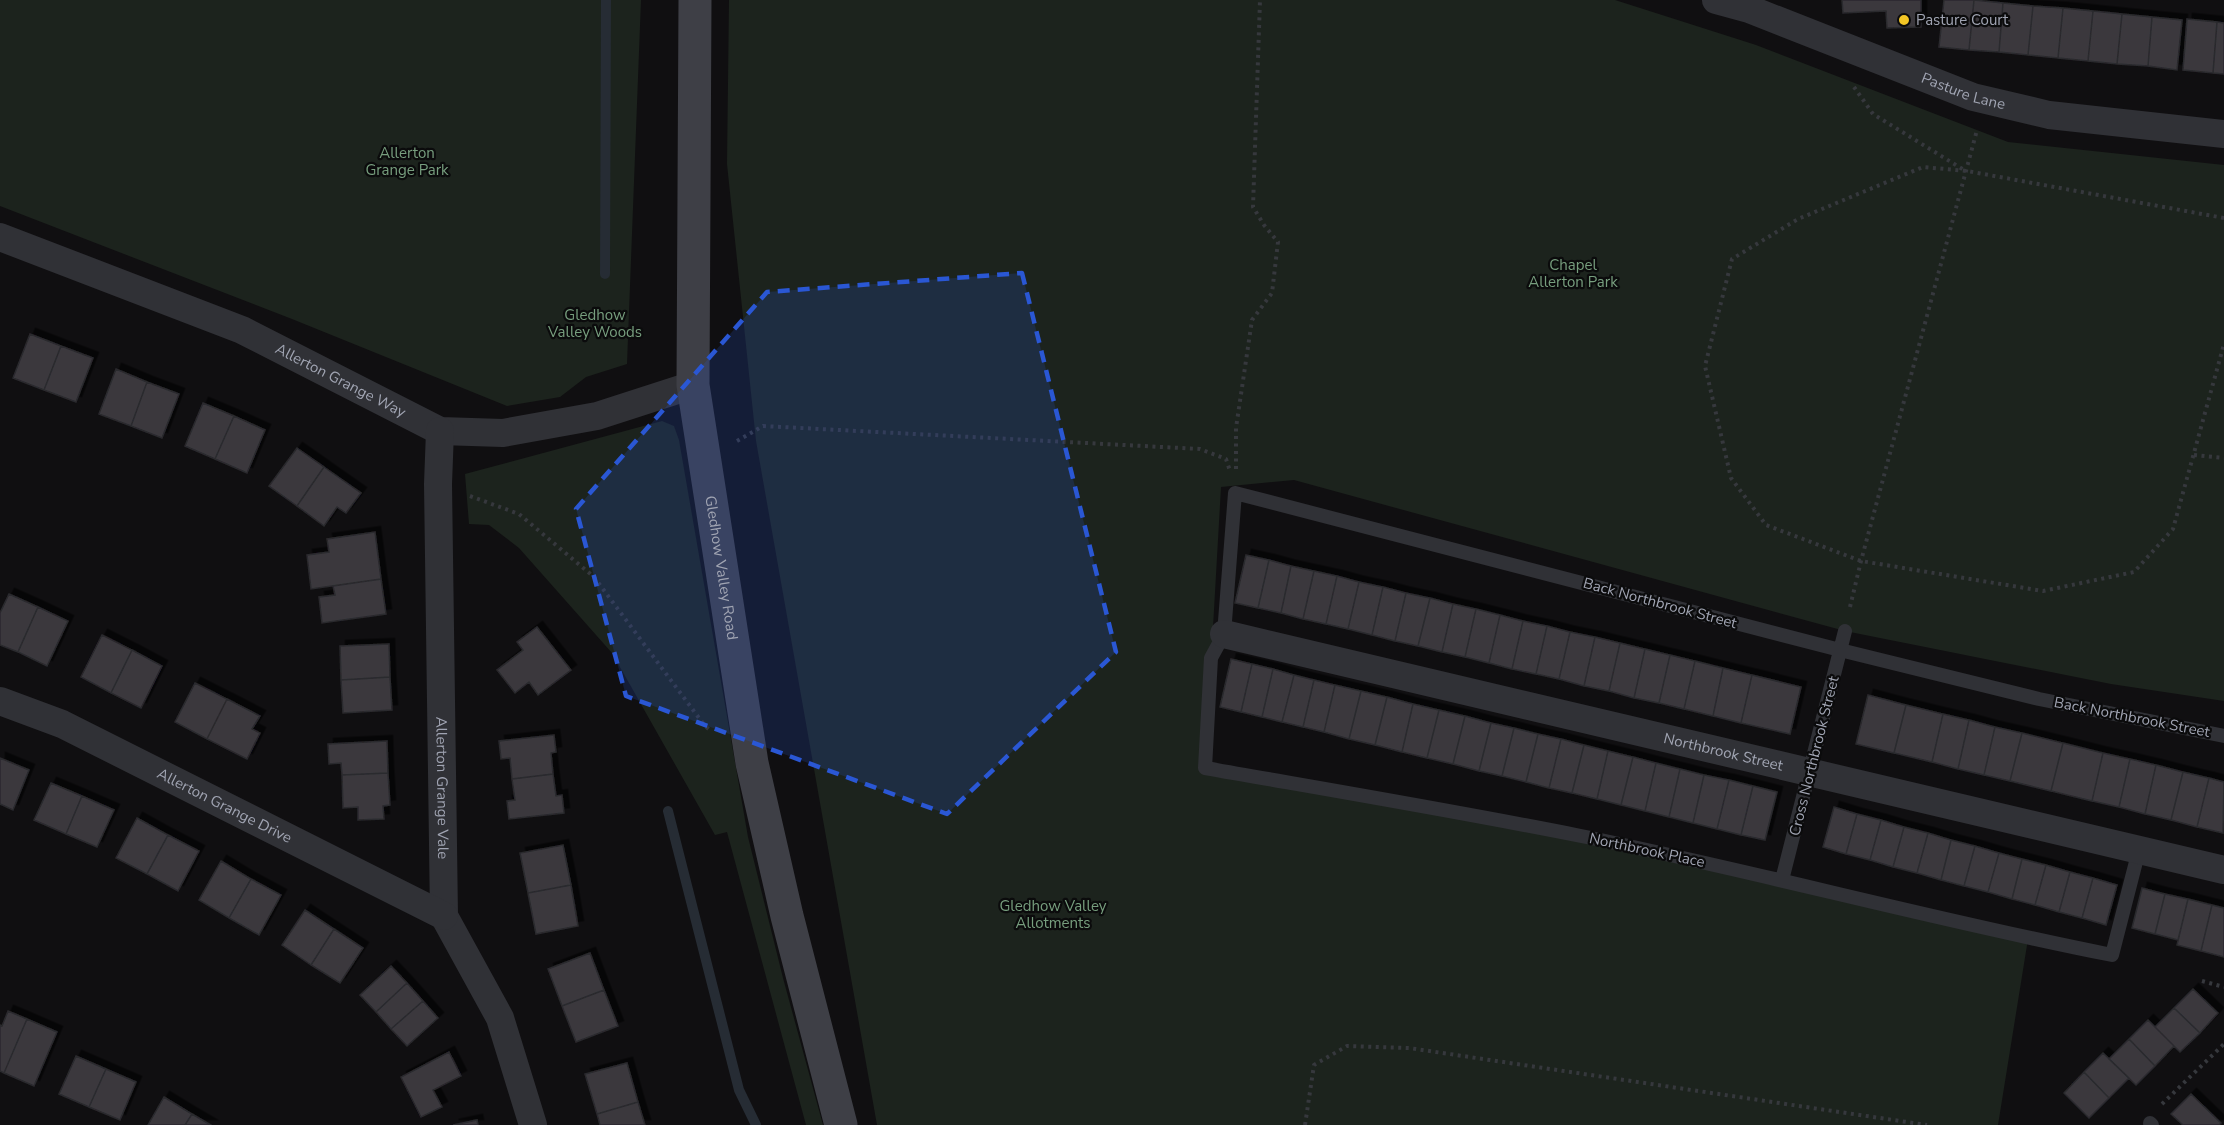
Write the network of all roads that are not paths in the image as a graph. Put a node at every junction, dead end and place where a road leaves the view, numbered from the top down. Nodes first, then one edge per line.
1 (695, 0) edge
2 (1716, 0) edge
3 (1749, 4) edge
4 (2224, 135) edge
5 (0, 237) edge
6 (693, 385) junction
7 (440, 431) junction
8 (1845, 631) road end
9 (1224, 634) junction
10 (1840, 650) junction
11 (0, 701) edge
12 (2224, 736) edge
13 (1809, 772) junction
14 (2139, 850) junction
15 (2224, 870) edge
16 (1782, 880) junction
17 (444, 916) junction
18 (533, 1125) edge
19 (841, 1125) edge

1 - 6 street, Gledhow Valley Road
2 - 3 street, Pasture Lane
3 - 4 street, Pasture Lane
5 - 7 street, Allerton Grange Way
6 - 7 street, Allerton Grange Way
6 - 19 street, Gledhow Valley Road
7 - 17 street, Allerton Grange Vale
8 - 10 lane, Cross Northbrook Street
9 - 10 lane, Back Northbrook Street
9 - 13 street, Northbrook Street
9 - 16 lane, Northbrook Place
10 - 12 lane, Back Northbrook Street
10 - 13 lane, Cross Northbrook Street
11 - 17 street, Allerton Grange Drive
13 - 14 street, Northbrook Street
13 - 16 lane, Cross Northbrook Street
14 - 15 street, Northbrook Street
14 - 16 lane, Northbrook Place
17 - 18 street, Allerton Grange Vale

